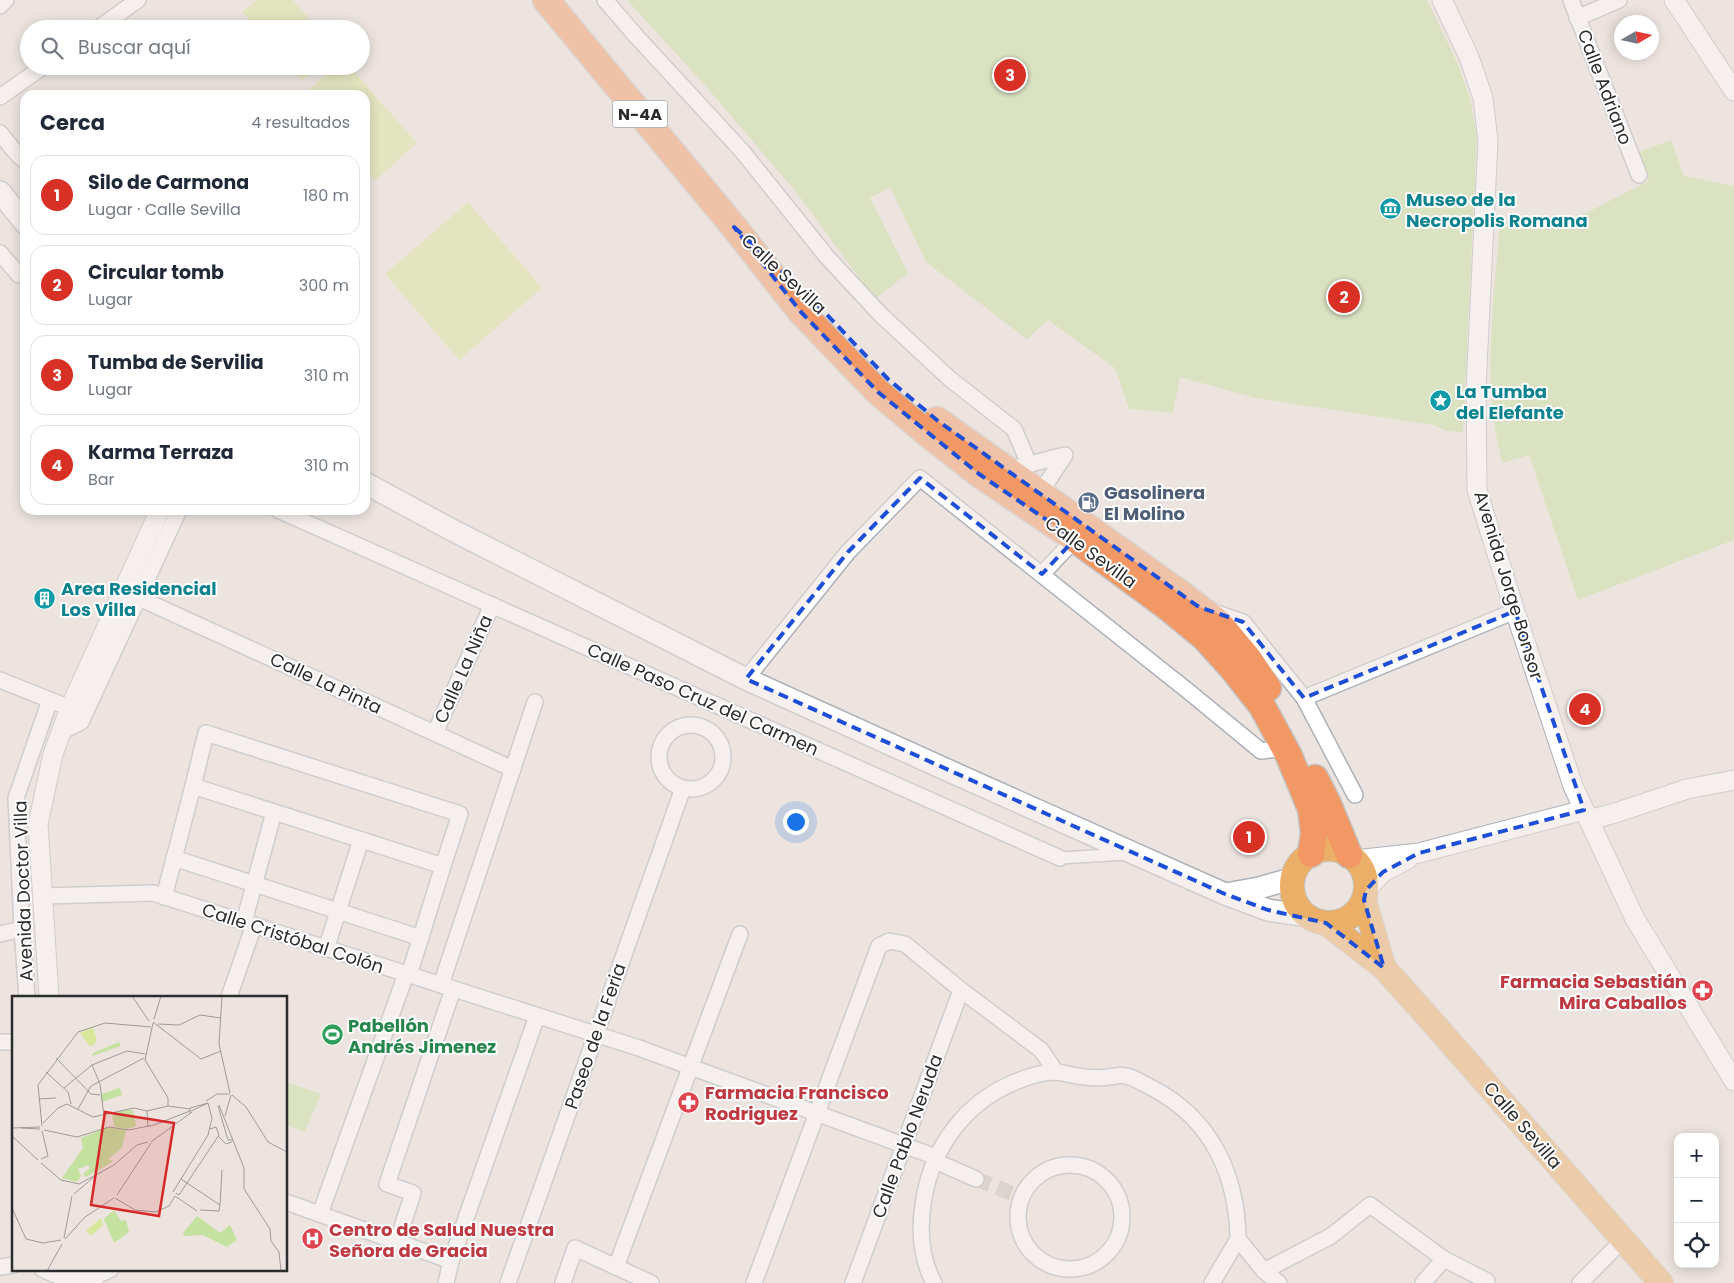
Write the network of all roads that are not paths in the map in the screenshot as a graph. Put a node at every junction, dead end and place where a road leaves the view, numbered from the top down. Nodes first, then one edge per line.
1 (6, 0) edge
2 (138, 0) edge
3 (546, 0) edge
4 (605, 0) edge
5 (1442, 0) edge
6 (1571, 0) edge
7 (1619, 0) edge
8 (1674, 0) edge
9 (0, 6) edge
10 (1577, 18) junction
11 (110, 20) edge
12 (31, 75) edge
13 (1734, 91) edge
14 (0, 97) edge
15 (0, 133) edge
16 (20, 156) edge
17 (1639, 174) dead end
18 (0, 192) edge
19 (20, 217) edge
20 (734, 227) junction
21 (0, 253) edge
22 (19, 275) dead end
23 (1019, 467) junction
24 (370, 486) edge
25 (1046, 497) junction
26 (158, 515) edge
27 (178, 515) edge
28 (289, 515) edge
29 (1075, 538) junction
30 (1042, 574) junction
31 (139, 598) junction
32 (492, 605) junction
33 (1166, 606) junction
34 (1199, 607) junction
35 (1515, 611) junction
36 (746, 679) junction
37 (0, 680) edge
38 (1304, 698) junction
39 (50, 700) junction
40 (535, 702) dead end
41 (716, 705) junction
42 (70, 708) junction
43 (707, 729) junction
44 (61, 732) junction
45 (435, 733) junction
46 (1285, 748) junction
47 (513, 769) junction
48 (1734, 780) edge
49 (192, 786) junction
50 (683, 788) junction
51 (1355, 795) dead end
52 (274, 812) junction
53 (1586, 815) junction
54 (361, 840) junction
55 (1419, 853) junction
56 (1135, 854) junction
57 (1312, 854) junction
58 (1352, 857) junction
59 (174, 858) junction
60 (1060, 858) joint
61 (443, 866) junction
62 (1294, 878) junction
63 (254, 884) junction
64 (1225, 894) junction
65 (1365, 895) junction
66 (43, 896) junction
67 (164, 897) junction
68 (338, 911) junction
69 (1317, 920) junction
70 (249, 924) junction
71 (22, 929) junction
72 (0, 934) edge
73 (740, 934) dead end
74 (420, 938) junction
75 (326, 948) junction
76 (1384, 968) junction
77 (407, 974) junction
78 (447, 987) junction
79 (961, 990) junction
80 (27, 996) edge
81 (49, 996) edge
82 (230, 996) edge
83 (537, 1016) junction
84 (596, 1035) junction
85 (690, 1067) junction
86 (1056, 1072) junction
87 (1734, 1081) edge
88 (816, 1114) junction
89 (903, 1145) junction
90 (935, 1159) junction
91 (976, 1178) tunnel mouth
92 (1019, 1196) joint
93 (288, 1203) edge
94 (320, 1214) junction
95 (1238, 1239) junction
96 (1623, 1240) junction
97 (397, 1242) junction
98 (1444, 1259) junction
99 (451, 1261) junction
100 (616, 1267) junction
101 (44, 1270) edge
102 (108, 1270) edge
103 (1264, 1271) junction
104 (90, 1277) edge
105 (446, 1283) edge
106 (508, 1283) edge
107 (563, 1283) edge
108 (651, 1283) edge
109 (754, 1283) edge
110 (853, 1283) edge
111 (934, 1283) edge
112 (1212, 1283) edge
113 (1279, 1283) edge
114 (1423, 1283) edge
115 (1485, 1283) edge
116 (1580, 1283) edge
117 (1661, 1283) edge

1 - 9 street
2 - 11 street
3 - 20 highway, N-4A
4 - 23 street
5 - 35 street, Avenida Jorge Bonsor
6 - 10 street, Calle Adriano
7 - 10 street
8 - 13 street
10 - 17 street, Calle Adriano
12 - 14 street
15 - 16 street
18 - 19 main road
20 - 23 highway, Calle Sevilla / N-4A
20 - 29 highway, Calle Sevilla / N-4A
21 - 22 street
23 - 25 highway, Calle Sevilla / N-4A
23 - 25 street
24 - 36 main road
25 - 34 highway, Calle Sevilla / N-4A
26 - 42 street, Avenida Doctor Villa
27 - 31 street
28 - 32 street, Calle Paso Cruz del Carmen
29 - 30 street
29 - 33 highway, Calle Sevilla / N-4A
30 - 36 street
30 - 46 street
31 - 44 street
31 - 45 street, Calle La Pinta
32 - 41 street, Calle Paso Cruz del Carmen
32 - 45 street, Calle La Niña
33 - 34 street
33 - 46 highway, Calle Sevilla / N-4A
34 - 38 street
34 - 58 highway, Calle Sevilla / N-4A
35 - 38 street
35 - 53 street, Avenida Jorge Bonsor
36 - 56 main road
37 - 39 street
38 - 51 street
39 - 42 street
39 - 71 street, Avenida Doctor Villa
40 - 47 street
41 - 43 street
41 - 60 street, Calle Paso Cruz del Carmen
42 - 44 street, Avenida Doctor Villa
43 - 50 street
43 - 50 street
44 - 66 street, Avenida Doctor Villa
45 - 47 street, Calle La Pinta
46 - 57 highway, Calle Sevilla / N-4A
47 - 78 street
48 - 53 street
49 - 52 street
49 - 59 street
49 - 61 street
50 - 84 street, Paseo de la Feria
52 - 54 street
52 - 63 street
53 - 55 street
53 - 87 street, Avenida Jorge Bonsor
54 - 61 street
54 - 68 street
55 - 58 street
55 - 65 street
56 - 60 street, Calle Paso Cruz del Carmen
56 - 64 main road
57 - 58 main road
57 - 62 main road
58 - 65 main road
59 - 63 street
59 - 67 street
61 - 74 street
62 - 64 main road
62 - 69 main road
63 - 68 street
63 - 70 street
64 - 69 main road
65 - 69 main road
65 - 76 main road
66 - 67 street, Calle Cristóbal Colón
66 - 81 street, Avenida Doctor Villa
67 - 70 street, Calle Cristóbal Colón
68 - 74 street
68 - 75 street
69 - 76 main road, Calle Sevilla
70 - 75 street, Calle Cristóbal Colón
70 - 82 street
71 - 72 street
71 - 80 street, Avenida Doctor Villa
73 - 85 street
74 - 77 street
75 - 77 street, Calle Cristóbal Colón
76 - 96 main road, Calle Sevilla
77 - 78 street, Calle Cristóbal Colón
77 - 94 street
78 - 83 street, Calle Cristóbal Colón
78 - 97 street
79 - 86 street
79 - 88 street
79 - 89 street, Calle Pablo Neruda
83 - 84 street, Calle Cristóbal Colón
83 - 99 street
84 - 85 street, Calle Cristóbal Colón
84 - 106 street, Paseo de la Feria
85 - 88 street, Calle Cristóbal Colón
85 - 100 street
86 - 90 street
86 - 95 street
88 - 89 street, Calle Cristóbal Colón
88 - 109 street
89 - 90 street, Calle Cristóbal Colón
89 - 110 street, Calle Pablo Neruda
90 - 91 street, Calle Cristóbal Colón
90 - 111 street
92 - 92 street
93 - 94 street
94 - 97 street
95 - 103 street
95 - 112 street
96 - 116 street
96 - 117 main road, Calle Sevilla
97 - 99 street
98 - 103 street
98 - 114 street
98 - 115 street
99 - 105 street
100 - 107 street
100 - 108 street
101 - 104 street
102 - 104 street
103 - 113 street

